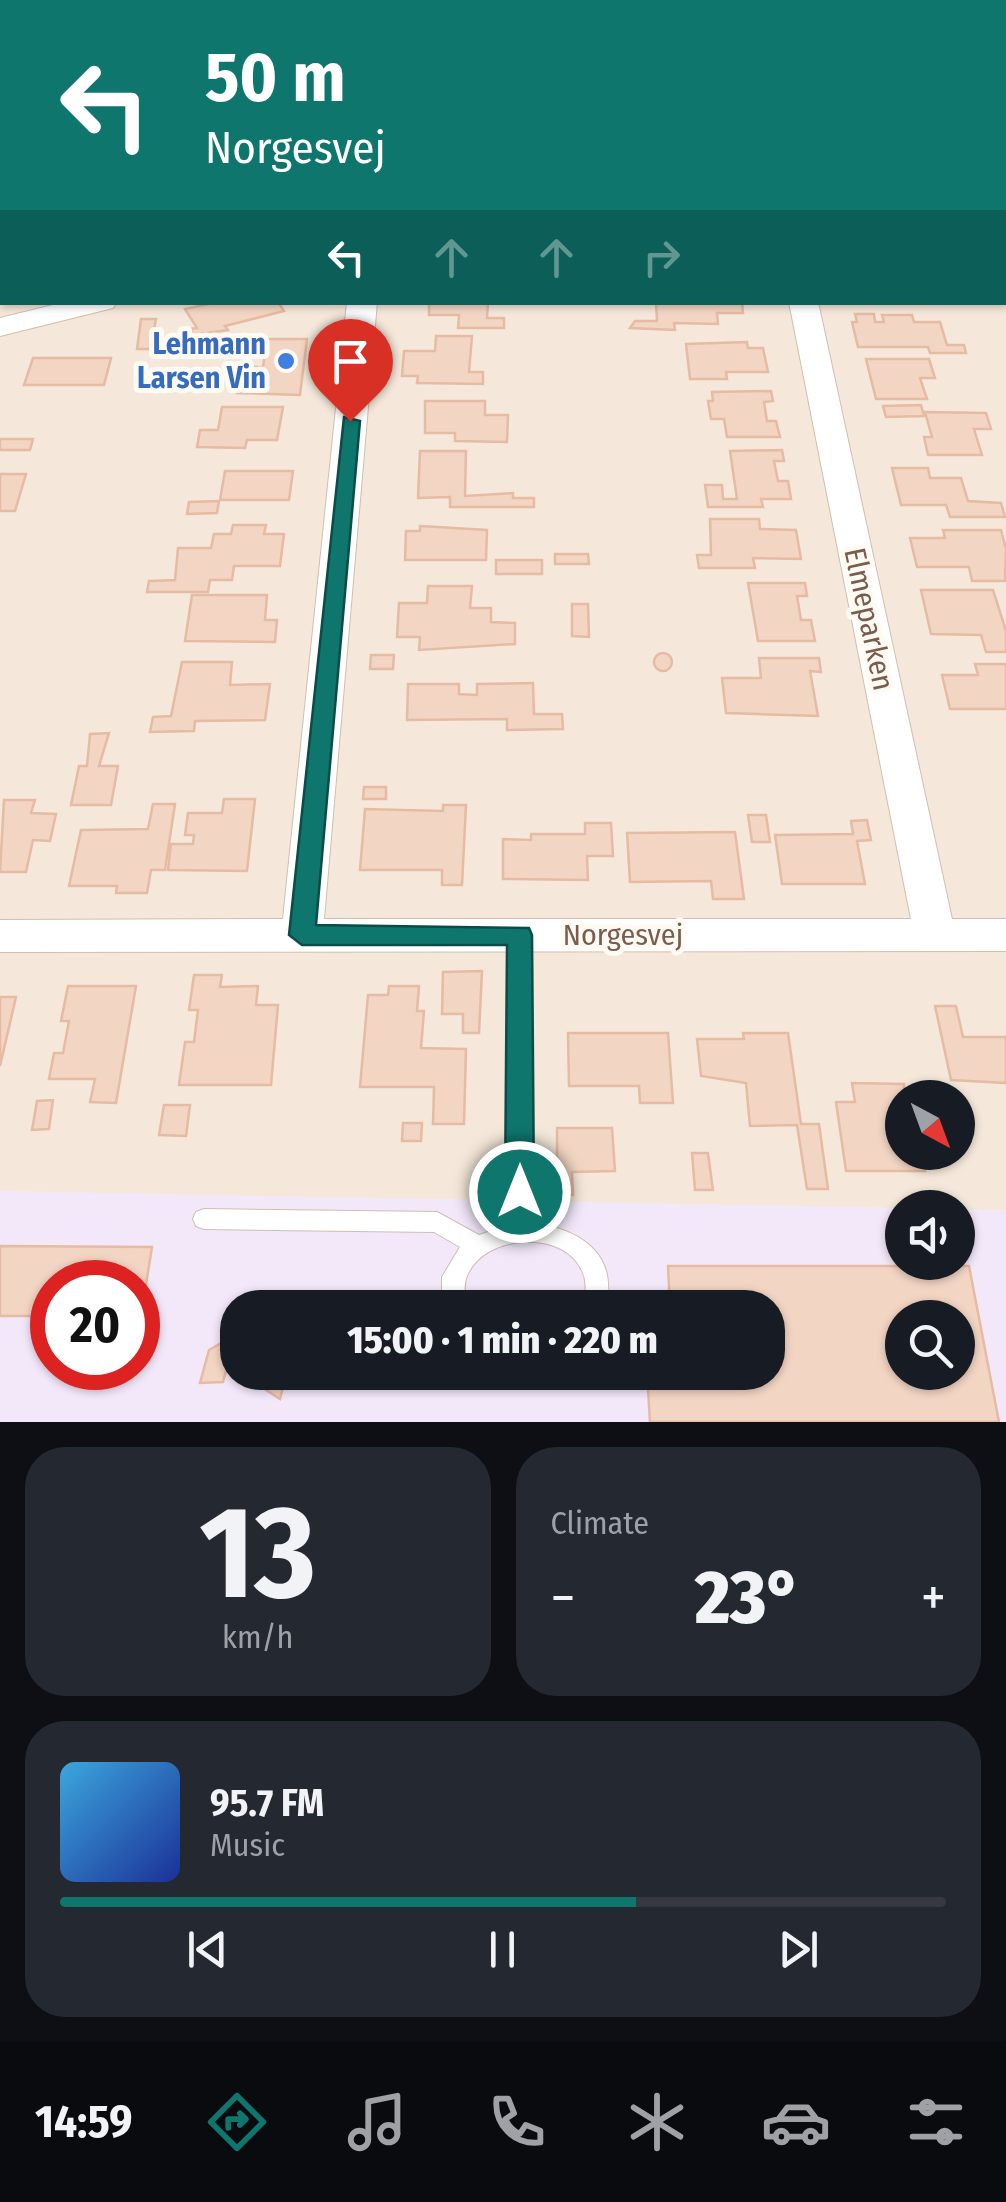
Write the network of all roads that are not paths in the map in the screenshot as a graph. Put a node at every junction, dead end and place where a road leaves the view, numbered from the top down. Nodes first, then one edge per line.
1 (91, 305) edge
2 (362, 305) edge
3 (805, 305) edge
4 (0, 327) edge
5 (302, 935) junction
6 (520, 935) junction
7 (935, 935) junction
8 (1006, 935) edge
9 (0, 936) edge
10 (204, 1219) dead end
11 (520, 1228) junction
12 (477, 1245) junction
13 (455, 1290) edge
14 (599, 1290) edge

1 - 4 street
2 - 5 street
3 - 7 street, Elmeparken
5 - 6 street, Norgesvej
5 - 9 street, Norgesvej
6 - 7 street, Norgesvej
6 - 11 lane
7 - 8 street, Norgesvej
10 - 12 lane
11 - 12 lane
11 - 14 lane
12 - 13 lane

